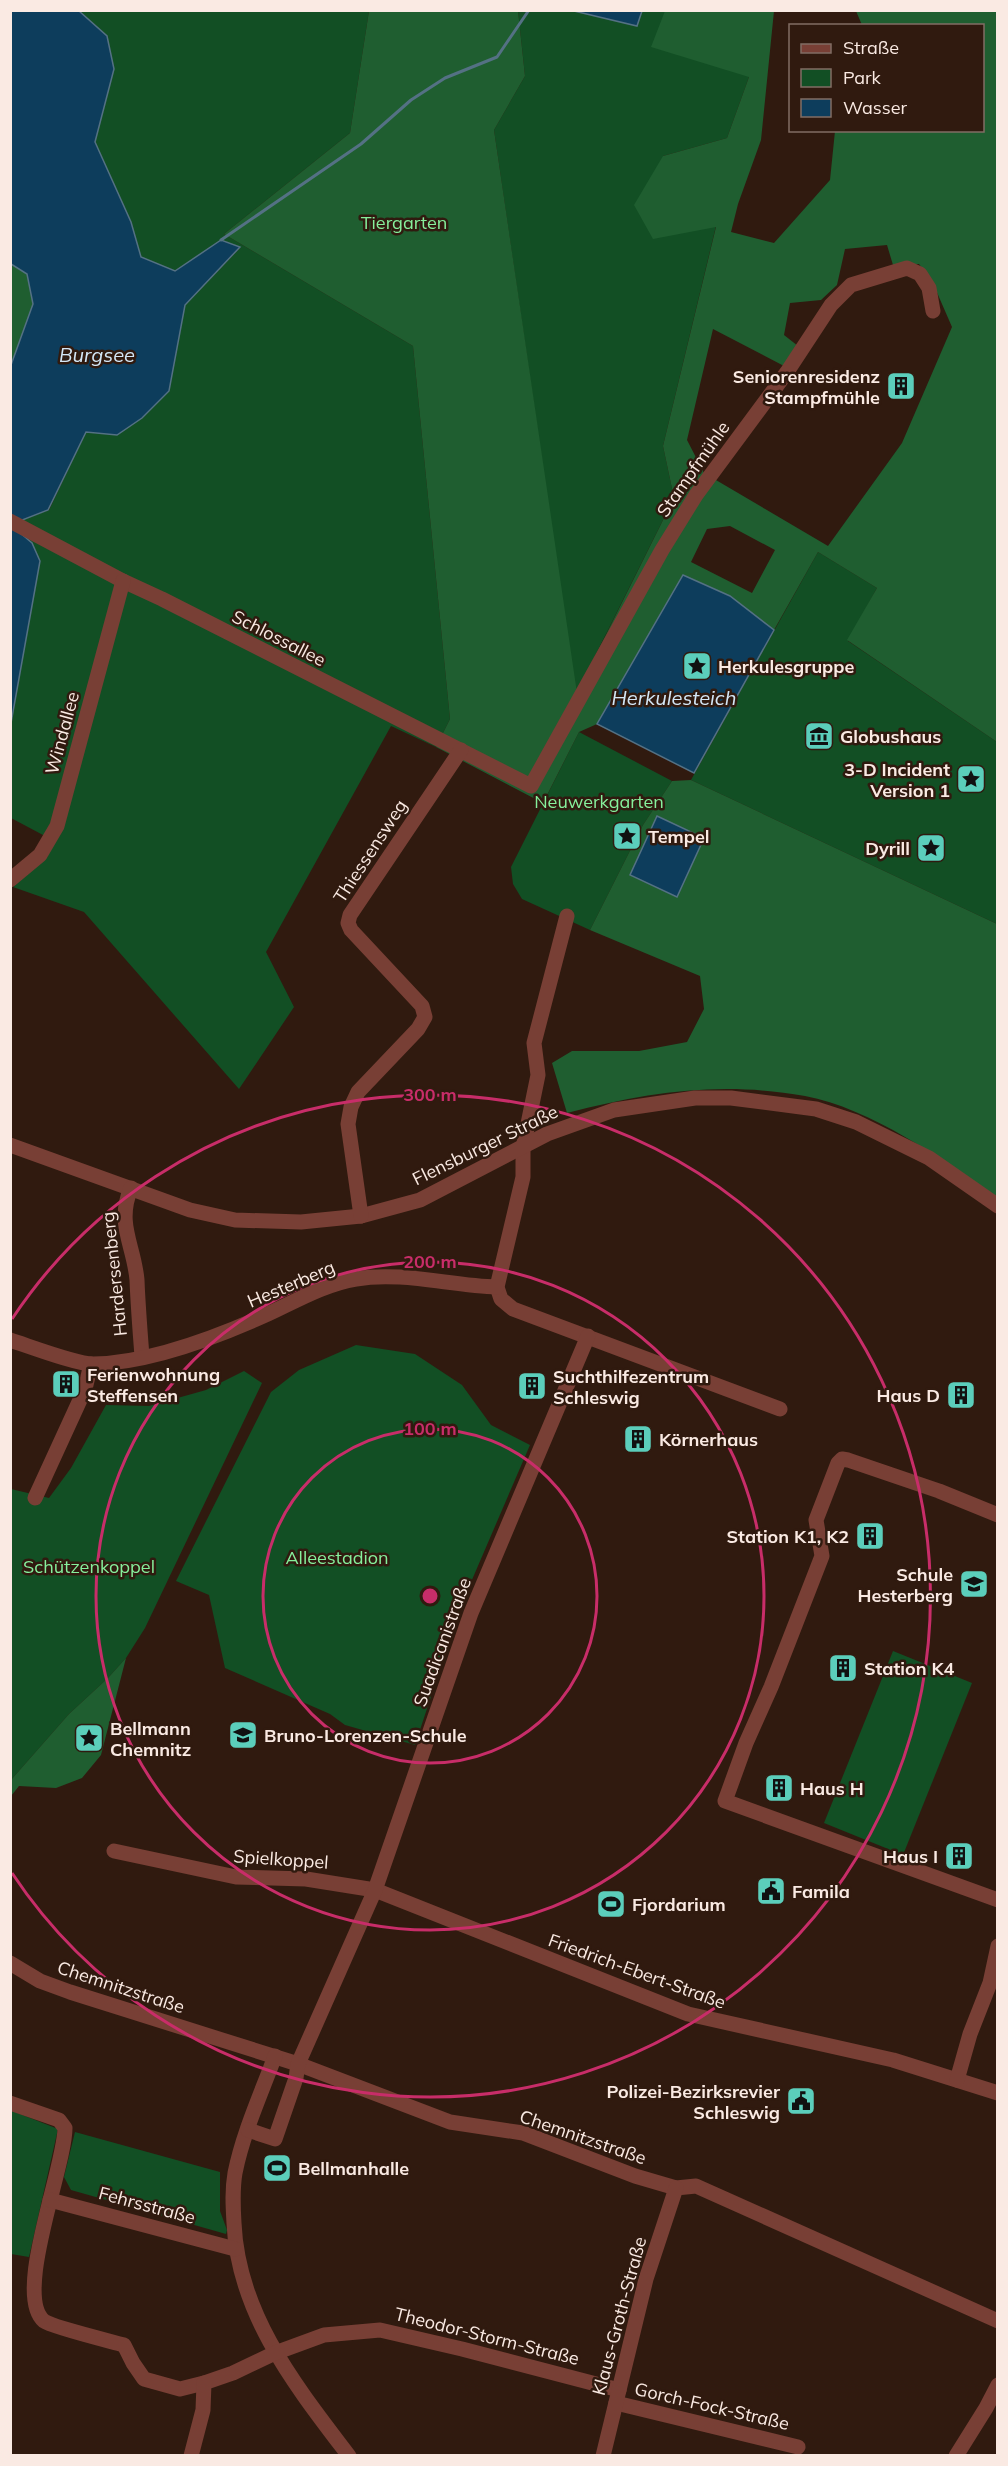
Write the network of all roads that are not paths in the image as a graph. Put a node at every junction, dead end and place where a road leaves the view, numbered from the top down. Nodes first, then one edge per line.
1 (933, 310) dead end
2 (13, 522) edge
3 (123, 581) junction
4 (461, 750) junction
5 (531, 786) joint
6 (10, 880) edge
7 (567, 916) dead end
8 (10, 1145) edge
9 (523, 1148) junction
10 (131, 1188) junction
11 (998, 1206) edge
12 (361, 1216) junction
13 (497, 1287) junction
14 (588, 1336) junction
15 (10, 1340) edge
16 (142, 1356) junction
17 (92, 1364) junction
18 (780, 1409) dead end
19 (35, 1498) dead end
20 (998, 1515) edge
21 (114, 1851) dead end
22 (375, 1890) junction
23 (998, 1900) edge
24 (998, 1946) edge
25 (10, 1963) edge
26 (275, 2056) junction
27 (298, 2064) junction
28 (957, 2080) junction
29 (998, 2093) edge
30 (10, 2103) edge
31 (248, 2130) junction
32 (676, 2188) junction
33 (50, 2200) junction
34 (235, 2249) junction
35 (998, 2321) edge
36 (275, 2354) junction
37 (204, 2383) junction
38 (998, 2385) edge
39 (617, 2396) junction
40 (798, 2447) dead end
41 (191, 2456) edge
42 (349, 2456) edge
43 (603, 2456) edge
44 (956, 2456) edge

1 - 5 street, Stampfmühle
2 - 3 street, Schlossallee
3 - 4 street, Schlossallee
3 - 6 street, Windallee
4 - 5 street, Schlossallee
4 - 12 street, Thiessensweg
7 - 9 street
8 - 10 street, Flensburger Straße
9 - 11 street, Flensburger Straße
9 - 12 street, Flensburger Straße
9 - 13 street
10 - 12 street, Flensburger Straße
10 - 16 street, Hardersenberg
13 - 14 street
13 - 16 street, Hesterberg
14 - 18 street
14 - 22 street, Suadicanistraße
15 - 17 street, Hesterberg
16 - 17 street, Hesterberg
17 - 19 street
20 - 23 street
21 - 22 street, Spielkoppel
22 - 27 street, Suadicanistraße
22 - 28 street, Friedrich-Ebert-Straße
24 - 28 street
25 - 26 street, Chemnitzstraße
26 - 27 street, Chemnitzstraße
26 - 31 street
27 - 31 street, Suadicanistraße
27 - 32 street, Chemnitzstraße
28 - 29 street, Friedrich-Ebert-Straße
30 - 33 street, Theodor-Storm-Straße
31 - 34 street
32 - 35 street, Chemnitzstraße
32 - 39 street, Klaus-Groth-Straße
33 - 34 street, Fehrsstraße
33 - 37 street, Theodor-Storm-Straße
34 - 36 street
36 - 37 street, Theodor-Storm-Straße
36 - 39 street, Theodor-Storm-Straße
36 - 42 street
37 - 41 street
38 - 44 street
39 - 40 street, Gorch-Fock-Straße
39 - 43 street, Klaus-Groth-Straße

